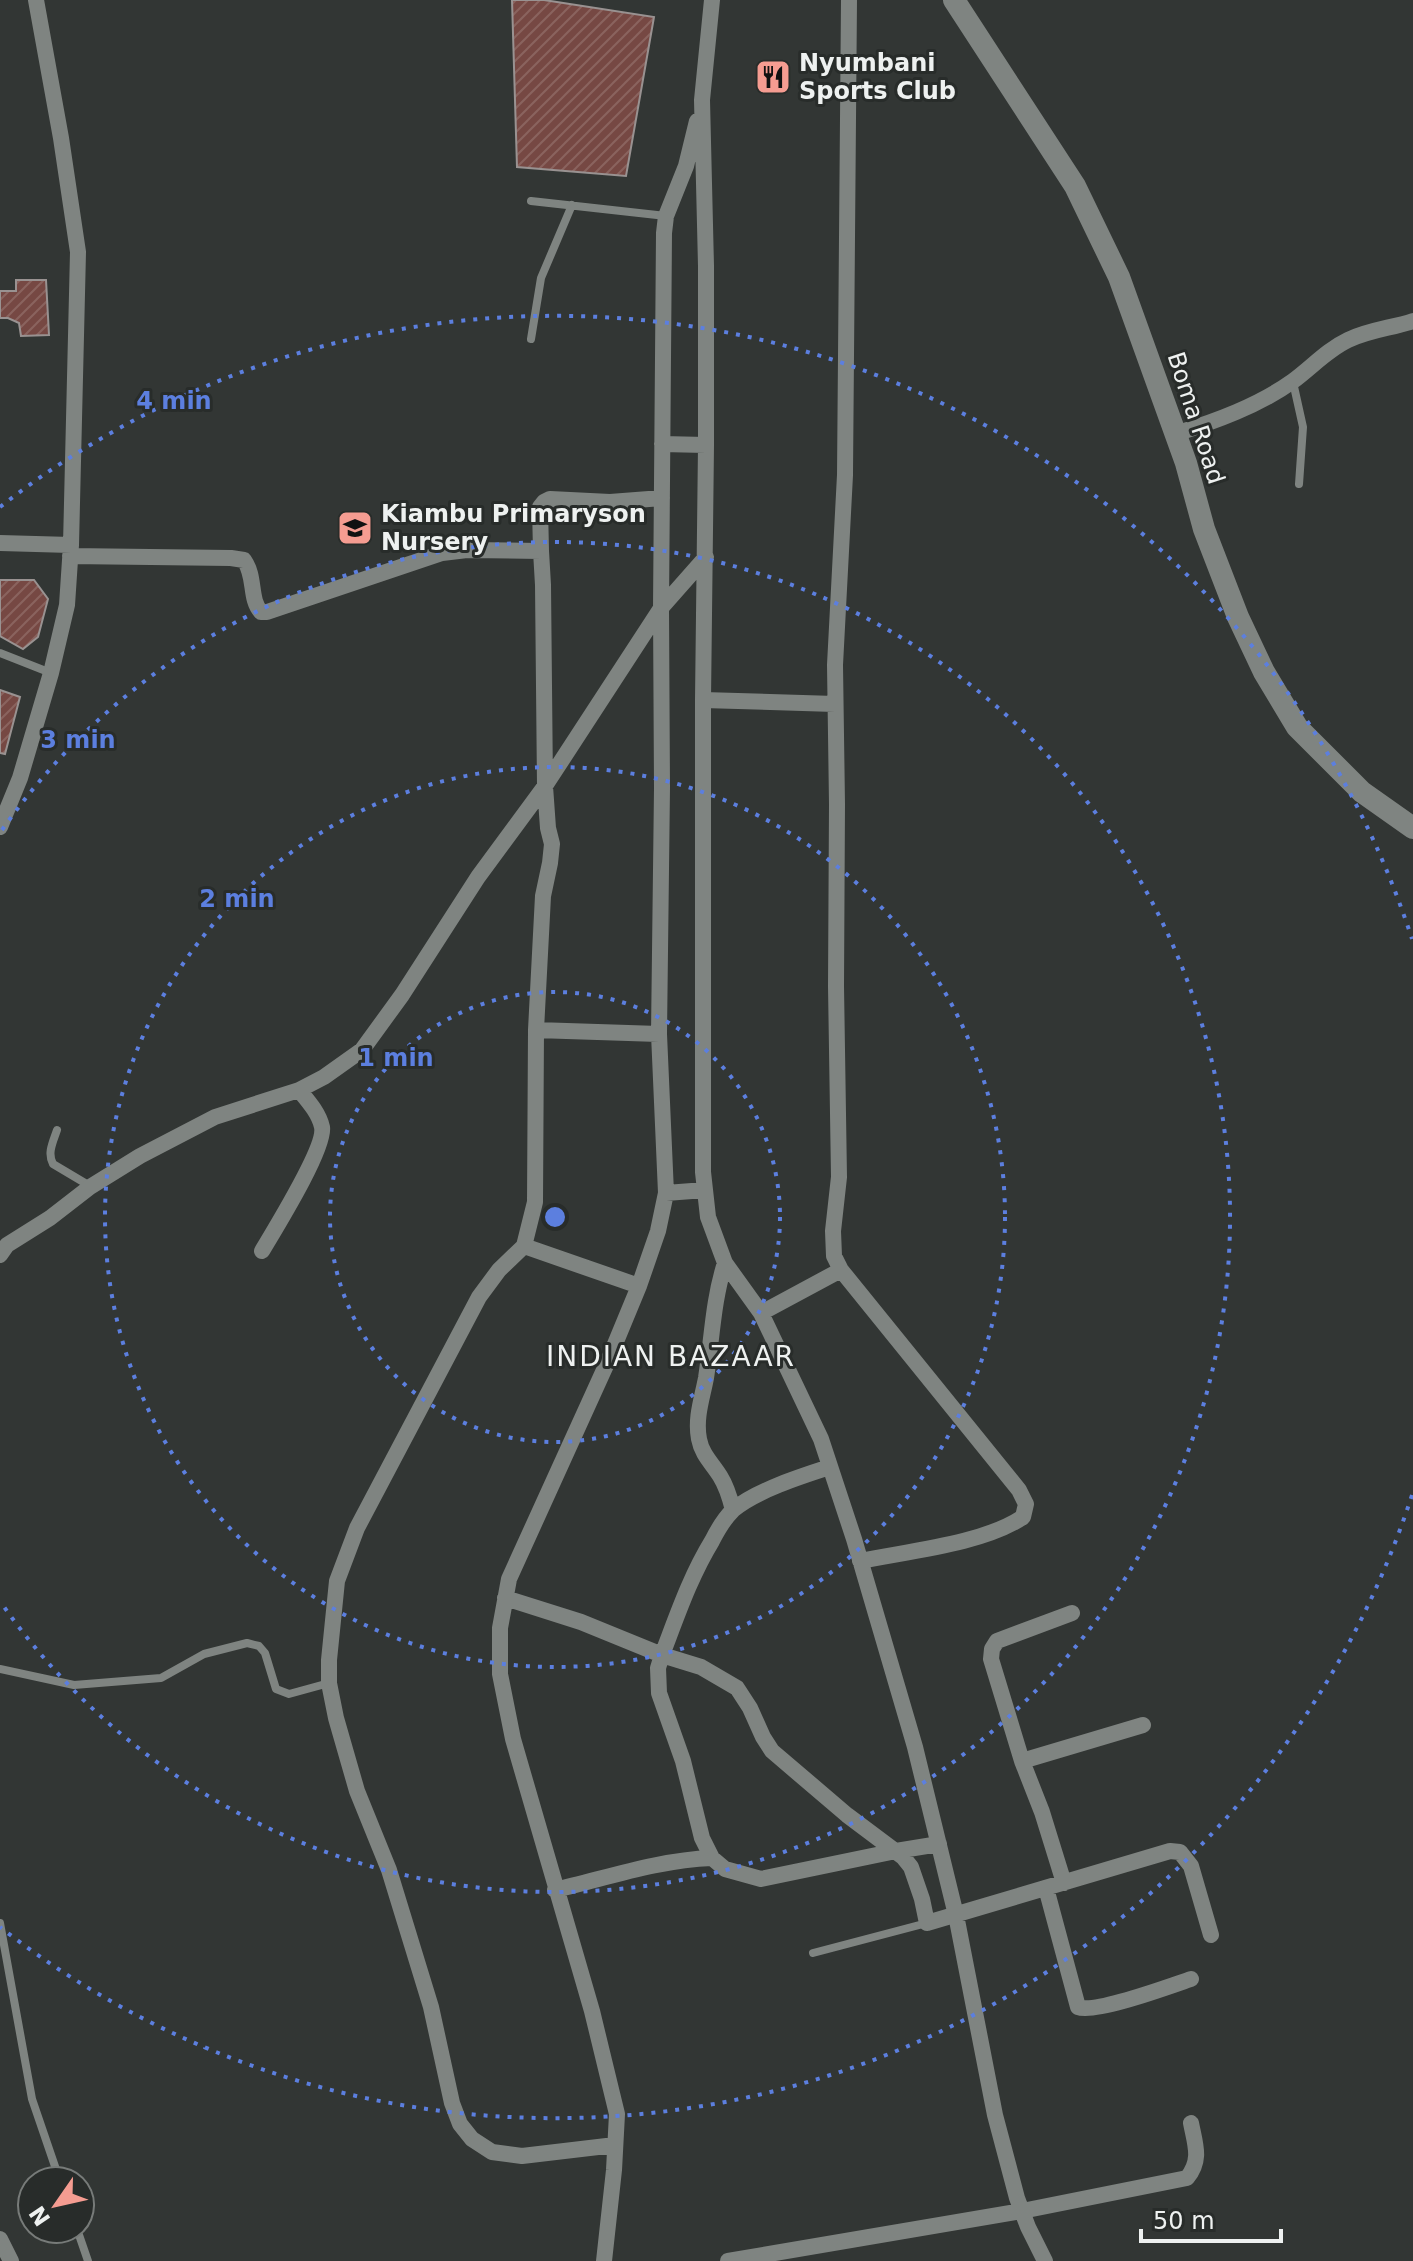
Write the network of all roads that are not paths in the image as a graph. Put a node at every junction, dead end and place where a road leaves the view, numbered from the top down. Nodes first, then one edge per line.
1 (36, 0) edge
2 (712, 0) edge
3 (849, 0) edge
4 (954, 0) edge
5 (702, 100) junction
6 (531, 201) dead end
7 (572, 205) junction
8 (666, 216) junction
9 (1413, 321) edge
10 (531, 339) dead end
11 (1293, 381) junction
12 (1175, 434) junction
13 (662, 444) junction
14 (706, 445) junction
15 (1299, 484) dead end
16 (662, 498) junction
17 (0, 543) edge
18 (70, 550) junction
19 (541, 551) junction
20 (706, 557) junction
21 (661, 608) junction
22 (0, 653) edge
23 (51, 673) junction
24 (703, 700) junction
25 (835, 704) junction
26 (545, 786) junction
27 (0, 827) edge
28 (1413, 828) edge
29 (536, 1030) junction
30 (659, 1034) junction
31 (299, 1090) junction
32 (57, 1130) dead end
33 (90, 1187) junction
34 (705, 1190) junction
35 (666, 1193) junction
36 (524, 1246) junction
37 (262, 1251) dead end
38 (0, 1255) edge
39 (725, 1263) junction
40 (841, 1270) junction
41 (639, 1286) junction
42 (761, 1313) junction
43 (830, 1467) junction
44 (733, 1510) junction
45 (860, 1561) junction
46 (505, 1598) junction
47 (1072, 1613) dead end
48 (662, 1655) junction
49 (0, 1669) edge
50 (329, 1683) junction
51 (1143, 1725) dead end
52 (1022, 1761) junction
53 (939, 1844) junction
54 (896, 1851) junction
55 (712, 1858) junction
56 (1064, 1883) junction
57 (1046, 1888) junction
58 (555, 1890) junction
59 (956, 1915) junction
60 (0, 1923) edge
61 (927, 1923) junction
62 (1211, 1935) dead end
63 (813, 1953) dead end
64 (1191, 1979) dead end
65 (1191, 2123) dead end
66 (615, 2145) junction
67 (55, 2165) edge
68 (1022, 2211) junction
69 (0, 2239) edge
70 (826, 2245) junction
71 (11, 2261) edge
72 (604, 2261) edge
73 (728, 2261) edge
74 (835, 2261) edge
75 (1045, 2261) edge

1 - 18 street
2 - 5 street
3 - 25 street
4 - 12 main road, Boma Road
5 - 8 street
5 - 14 street
6 - 7 lane
7 - 8 lane
7 - 10 lane
8 - 13 street
9 - 11 street
11 - 12 street
11 - 15 lane
12 - 28 main road, Boma Road
13 - 14 street
13 - 16 street
14 - 20 street
16 - 19 street
16 - 21 street
17 - 18 street
18 - 19 street
18 - 23 street
19 - 26 street
20 - 21 street
20 - 24 street
21 - 26 street
21 - 30 street
22 - 23 lane
23 - 27 street
24 - 25 street
24 - 34 street
25 - 40 street
26 - 29 street
26 - 31 street
29 - 30 street
29 - 36 street
30 - 35 street
31 - 33 street
31 - 37 street
32 - 33 lane
33 - 38 street
34 - 35 street
34 - 39 street
35 - 41 street
36 - 41 street
36 - 50 street
39 - 42 street
39 - 44 street
40 - 42 street
40 - 45 street
41 - 46 street
42 - 43 street
43 - 44 street
43 - 45 street
44 - 48 street
45 - 53 street
46 - 48 street
46 - 58 street
47 - 52 street
48 - 54 street
48 - 55 street
49 - 50 lane
50 - 66 street
51 - 52 street
52 - 56 street
53 - 54 street
53 - 59 street
54 - 55 street
54 - 61 street
55 - 58 street
56 - 57 street
56 - 62 street
57 - 59 street
57 - 64 street
58 - 66 street
59 - 61 street
59 - 68 street
60 - 67 lane
61 - 63 lane
65 - 68 street
66 - 72 street
68 - 70 street
68 - 75 street
69 - 71 street
70 - 73 street
70 - 74 street

